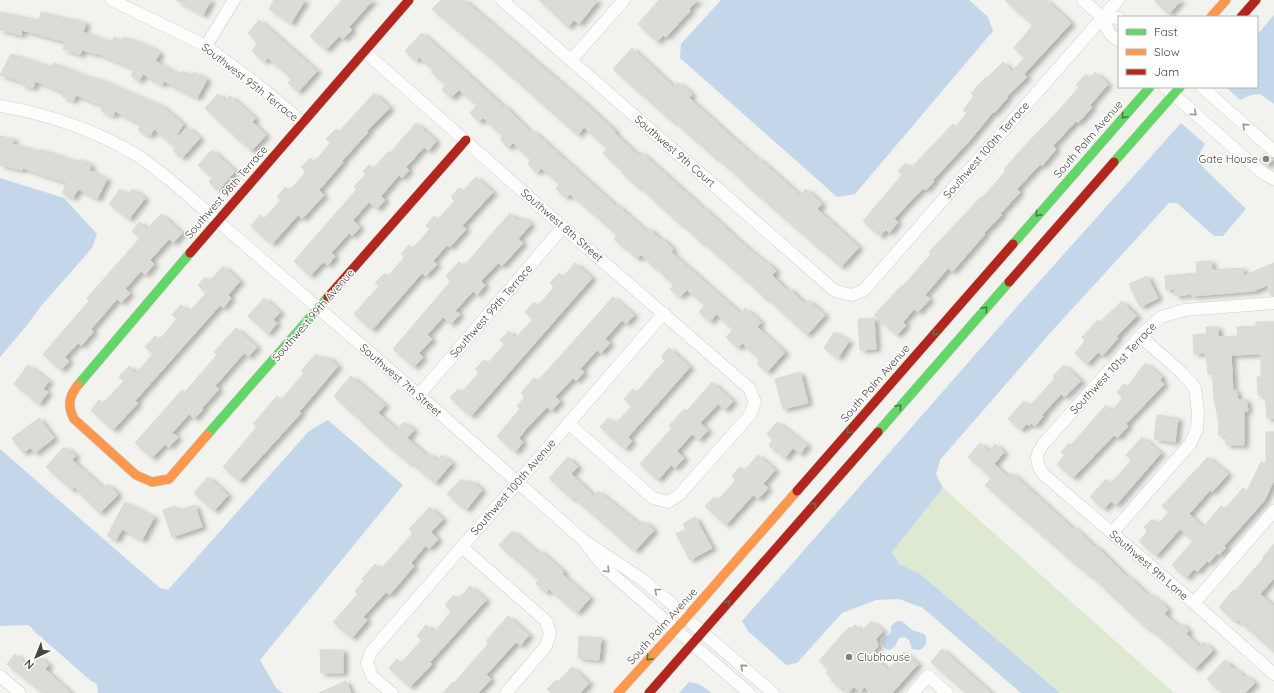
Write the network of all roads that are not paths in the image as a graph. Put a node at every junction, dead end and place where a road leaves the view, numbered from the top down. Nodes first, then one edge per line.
1 (112, 0) edge
2 (234, 0) edge
3 (409, 0) edge
4 (502, 0) edge
5 (624, 0) edge
6 (1082, 0) edge
7 (1118, 0) edge
8 (1226, 0) edge
9 (1256, 0) edge
10 (1212, 16) edge
11 (1242, 16) edge
12 (1102, 18) junction
13 (1118, 18) edge
14 (1118, 40) edge
15 (206, 46) junction
16 (365, 52) junction
17 (571, 60) junction
18 (1149, 88) edge
19 (1203, 88) edge
20 (1173, 90) edge
21 (0, 106) edge
22 (302, 122) junction
23 (466, 140) junction
24 (1274, 151) edge
25 (1274, 178) edge
26 (217, 221) junction
27 (563, 227) junction
28 (852, 295) joint
29 (1274, 303) edge
30 (319, 309) junction
31 (664, 313) junction
32 (1140, 336) junction
33 (419, 395) junction
34 (568, 423) junction
35 (1038, 451) joint
36 (517, 482) junction
37 (155, 483) joint
38 (1274, 511) edge
39 (1112, 533) junction
40 (583, 540) junction
41 (462, 547) junction
42 (1194, 603) junction
43 (686, 618) junction
44 (675, 629) junction
45 (702, 632) junction
46 (692, 644) junction
47 (1274, 674) edge
48 (0, 676) edge
49 (20, 693) edge
50 (392, 693) edge
51 (506, 693) edge
52 (618, 693) edge
53 (649, 693) edge
54 (749, 693) edge
55 (773, 693) edge
56 (913, 693) edge
57 (947, 693) edge

1 - 15 street, Southwest 95th Terrace
2 - 15 street
3 - 16 main road, Southwest 98th Terrace
4 - 17 street, Southwest 9th Court
5 - 17 street
6 - 12 street
7 - 12 street, Southwest 100th Terrace
8 - 10 main road
9 - 11 main road
12 - 13 street
12 - 14 street
12 - 28 street, Southwest 100th Terrace
15 - 22 street, Southwest 95th Terrace
16 - 22 main road, Southwest 98th Terrace
16 - 23 street, Southwest 8th Street
17 - 28 street, Southwest 9th Court
18 -> 43 main road, South Palm Avenue
24 -> 19 street
20 -> 25 street
45 -> 20 main road
21 - 26 street, Southwest 7th Street
22 - 26 main road, Southwest 98th Terrace
23 - 27 street, Southwest 8th Street
23 - 30 main road, Southwest 99th Avenue
26 - 30 street, Southwest 7th Street
26 - 37 main road, Southwest 98th Terrace
27 - 31 street, Southwest 8th Street
27 - 33 street, Southwest 99th Terrace
29 - 32 street, Southwest 101st Terrace
30 - 33 street, Southwest 7th Street
30 - 37 main road, Southwest 99th Avenue
31 - 34 street, Southwest 100th Avenue
31 - 34 street, Southwest 8th Street
32 - 35 street, Southwest 101st Terrace
32 - 39 street
33 - 36 street, Southwest 7th Street
34 - 36 street, Southwest 100th Avenue
35 - 39 street, Southwest 9th Lane
36 - 40 street, Southwest 7th Street
36 - 41 street, Southwest 100th Avenue
38 - 42 street
39 - 42 street, Southwest 9th Lane
43 -> 40 street, Southwest 7th Street
40 -> 44 street, Southwest 7th Street
41 - 50 street, Southwest 100th Avenue
41 - 51 street
42 - 47 street, Southwest 9th Lane
43 - 44 main road, South Palm Avenue
43 - 45 street, Southwest 7th Street
44 - 46 street, Southwest 7th Street
44 -> 52 main road, South Palm Avenue
45 - 46 main road
55 -> 45 street, Southwest 7th Street
46 - 53 main road
46 - 54 street, Southwest 7th Street
48 - 49 street
56 - 57 street

